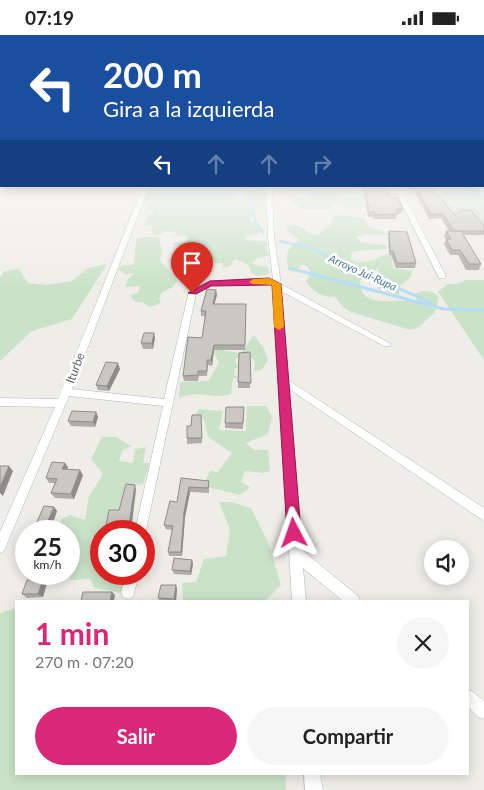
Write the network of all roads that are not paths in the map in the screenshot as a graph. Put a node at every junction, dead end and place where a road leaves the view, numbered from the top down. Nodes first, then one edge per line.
1 (134, 216) edge
2 (270, 216) edge
3 (411, 216) edge
4 (442, 276) dead end
5 (276, 284) junction
6 (387, 344) dead end
7 (282, 380) junction
8 (66, 392) junction
9 (0, 402) edge
10 (61, 403) junction
11 (169, 403) junction
12 (484, 515) edge
13 (143, 520) edge
14 (5, 522) edge
15 (0, 547) edge
16 (296, 553) junction
17 (130, 585) edge
18 (128, 592) dead end
19 (299, 600) edge
20 (352, 600) edge
21 (469, 698) edge
22 (484, 711) edge
23 (312, 775) edge
24 (314, 790) edge

1 - 8 street, Iturbe
2 - 5 street
3 - 4 street
5 - 6 street
5 - 7 street
5 - 11 street
7 - 12 street
7 - 16 street
8 - 10 street, Iturbe
8 - 11 street
9 - 10 street
10 - 14 street, Iturbe
11 - 13 street
14 - 15 street, Iturbe
16 - 19 street
16 - 20 street
17 - 18 street
21 - 22 street
23 - 24 street

